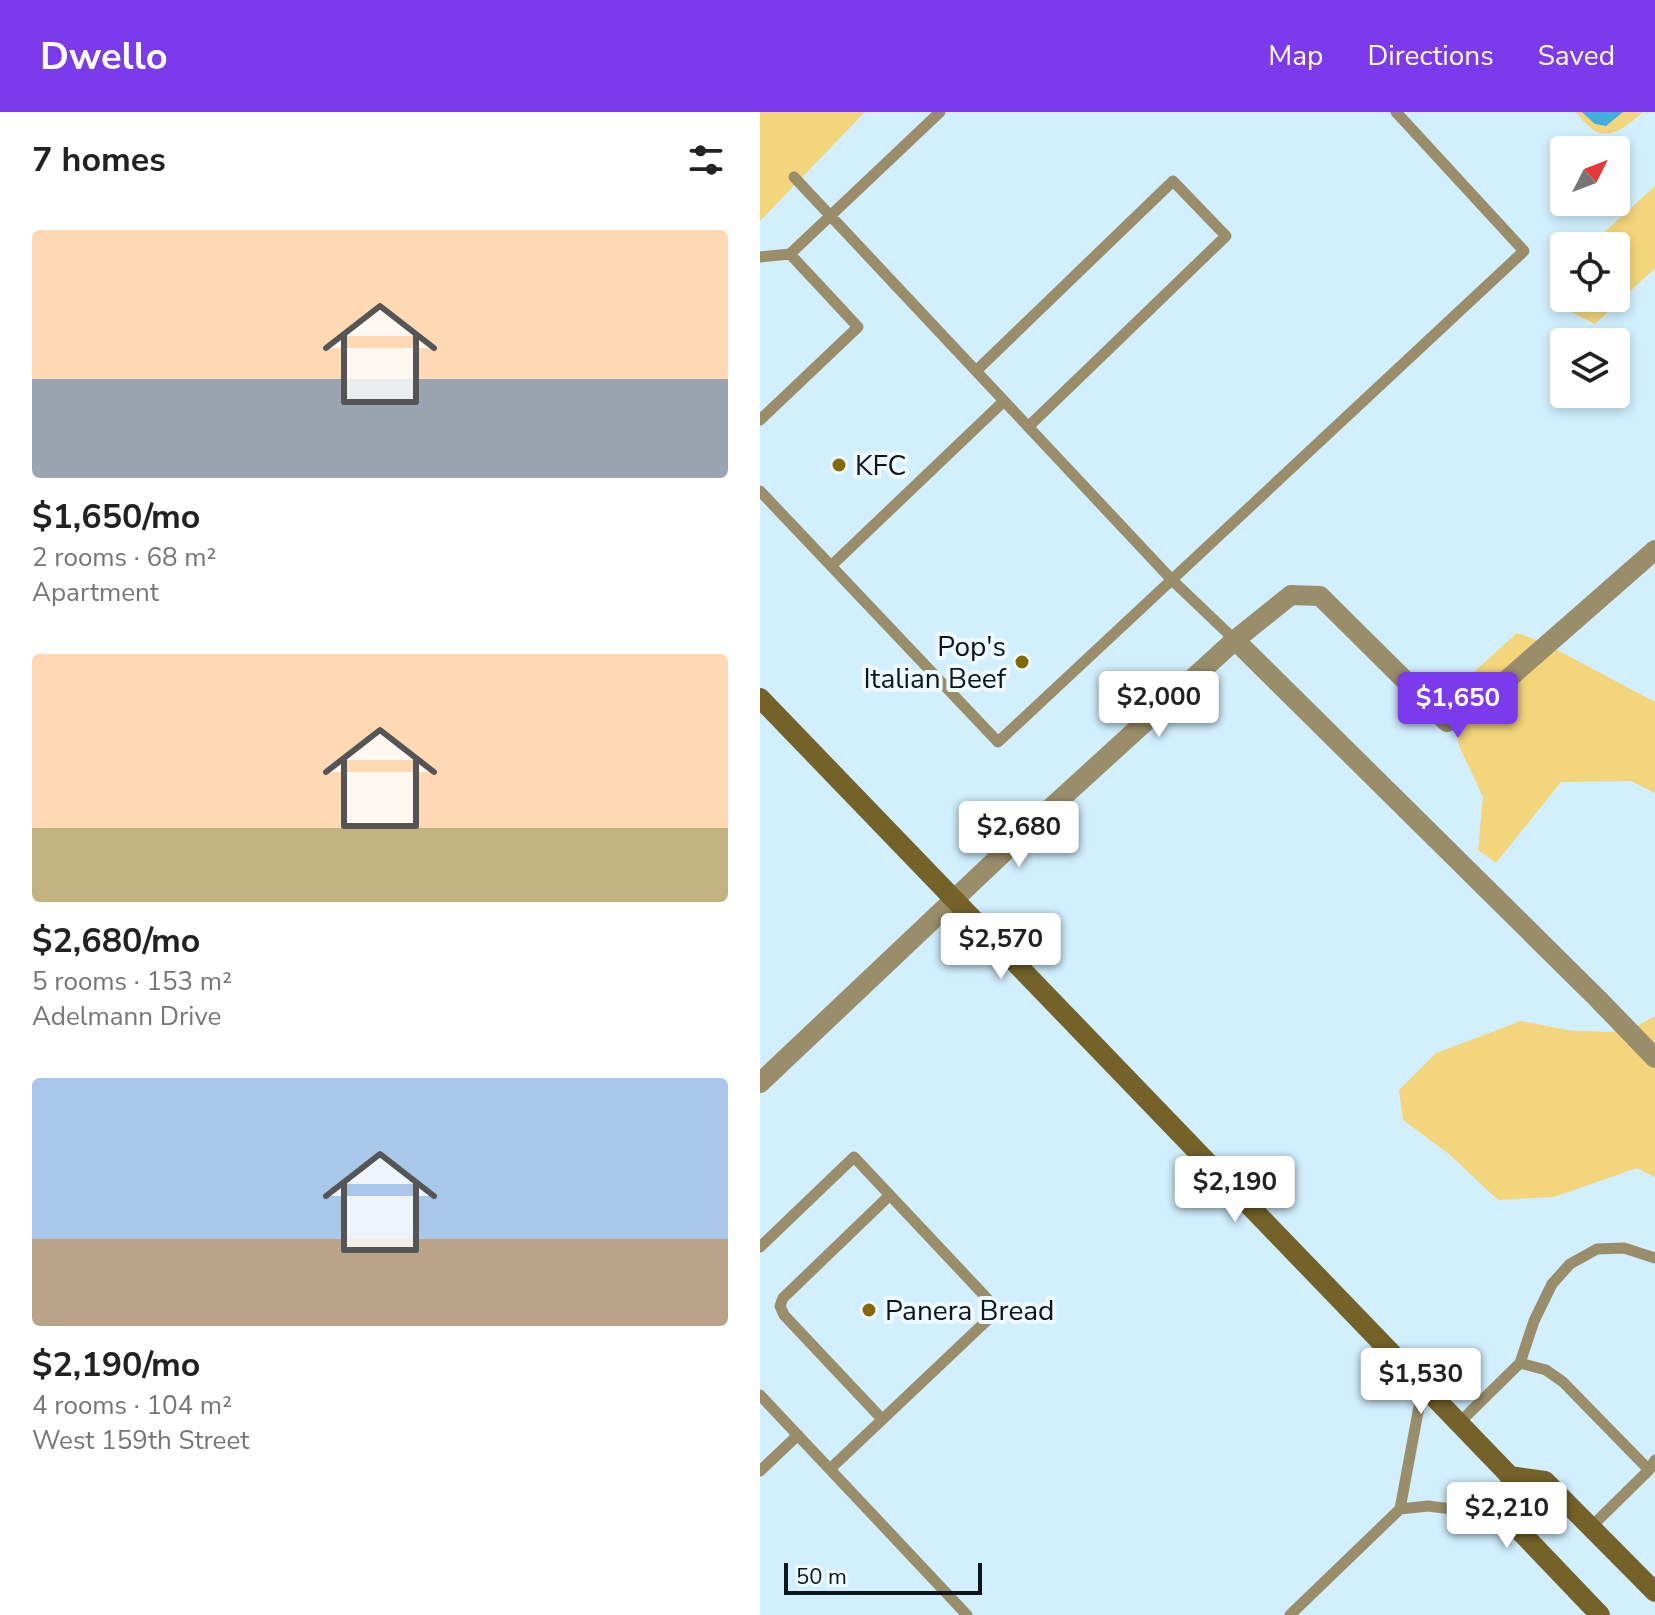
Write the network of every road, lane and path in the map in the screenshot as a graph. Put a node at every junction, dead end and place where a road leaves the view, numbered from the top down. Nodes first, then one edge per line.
1 (940, 112) edge
2 (1396, 112) edge
3 (794, 177) dead end
4 (830, 216) junction
5 (790, 254) junction
6 (760, 257) edge
7 (976, 371) junction
8 (1004, 401) junction
9 (760, 420) edge
10 (1028, 427) junction
11 (760, 491) edge
12 (1655, 550) edge
13 (831, 566) junction
14 (1172, 580) junction
15 (1235, 640) junction
16 (760, 698) edge
17 (954, 901) junction
18 (1655, 1058) edge
19 (760, 1083) edge
20 (890, 1195) junction
21 (760, 1247) edge
22 (1655, 1258) edge
23 (1520, 1363) junction
24 (1423, 1385) junction
25 (760, 1395) edge
26 (882, 1419) junction
27 (1459, 1423) junction
28 (798, 1435) junction
29 (1652, 1465) edge
30 (830, 1469) junction
31 (760, 1471) edge
32 (1510, 1476) junction
33 (1400, 1509) junction
34 (1515, 1526) junction
35 (1591, 1527) junction
36 (1655, 1592) edge
37 (963, 1614) edge
38 (1290, 1615) edge
39 (1600, 1615) edge

1 - 4 lane
2 - 14 lane
3 - 4 lane
4 - 5 lane
4 - 7 lane
5 - 6 lane
5 - 9 lane
7 - 8 lane
7 - 10 lane
8 - 10 lane
8 - 13 lane
10 - 14 lane
11 - 13 lane
12 - 15 street
13 - 14 lane
14 - 15 lane
15 - 17 street
15 - 18 street
16 - 17 main road
17 - 19 street
17 - 24 main road
20 - 21 lane
20 - 26 lane
20 - 26 lane
22 - 23 lane
23 - 27 lane
23 - 29 lane
24 - 27 main road
24 - 33 lane
25 - 28 lane
26 - 30 lane
27 - 32 main road
28 - 30 lane
28 - 31 lane
29 - 35 lane
30 - 37 lane
32 - 34 main road
32 - 35 main road
33 - 34 lane
33 - 38 lane
34 - 39 main road
35 - 36 main road

